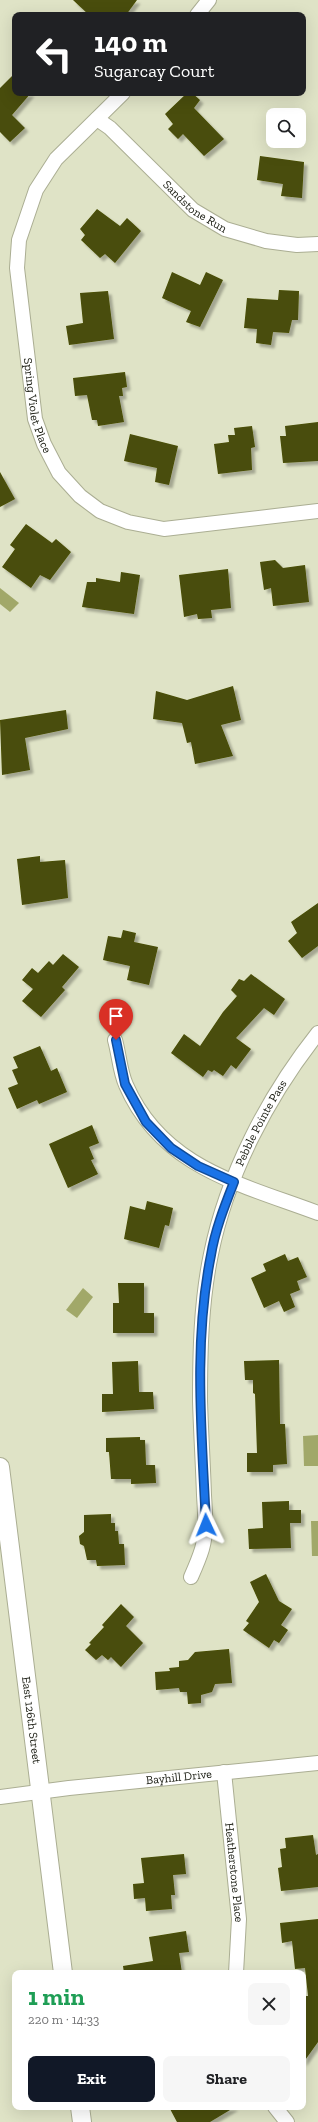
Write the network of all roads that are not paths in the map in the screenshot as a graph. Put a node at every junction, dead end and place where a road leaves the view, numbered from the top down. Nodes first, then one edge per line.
1 (209, 0) edge
2 (199, 12) edge
3 (120, 96) edge
4 (97, 119) junction
5 (318, 244) edge
6 (318, 511) edge
7 (318, 1033) edge
8 (116, 1040) dead end
9 (234, 1182) junction
10 (318, 1213) edge
11 (0, 1467) edge
12 (191, 1577) dead end
13 (318, 1763) edge
14 (224, 1772) junction
15 (40, 1792) junction
16 (0, 1797) edge
17 (63, 1970) edge
18 (236, 1970) edge
19 (80, 2110) edge
20 (277, 2110) edge
21 (82, 2122) edge
22 (286, 2122) edge

1 - 2 street
3 - 4 street, Spring Violet Place
4 - 5 street, Sandstone Run
4 - 6 street, Spring Violet Place
7 - 9 street, Pebble Pointe Pass
8 - 9 street
9 - 10 street
9 - 12 street, Pebble Pointe Pass
11 - 15 street, East 126th Street
13 - 14 street, Bayhill Drive
14 - 15 street, Bayhill Drive
14 - 18 street, Heatherstone Place
15 - 16 street, Bayhill Drive
15 - 17 street, East 126th Street
19 - 21 street
20 - 22 street

